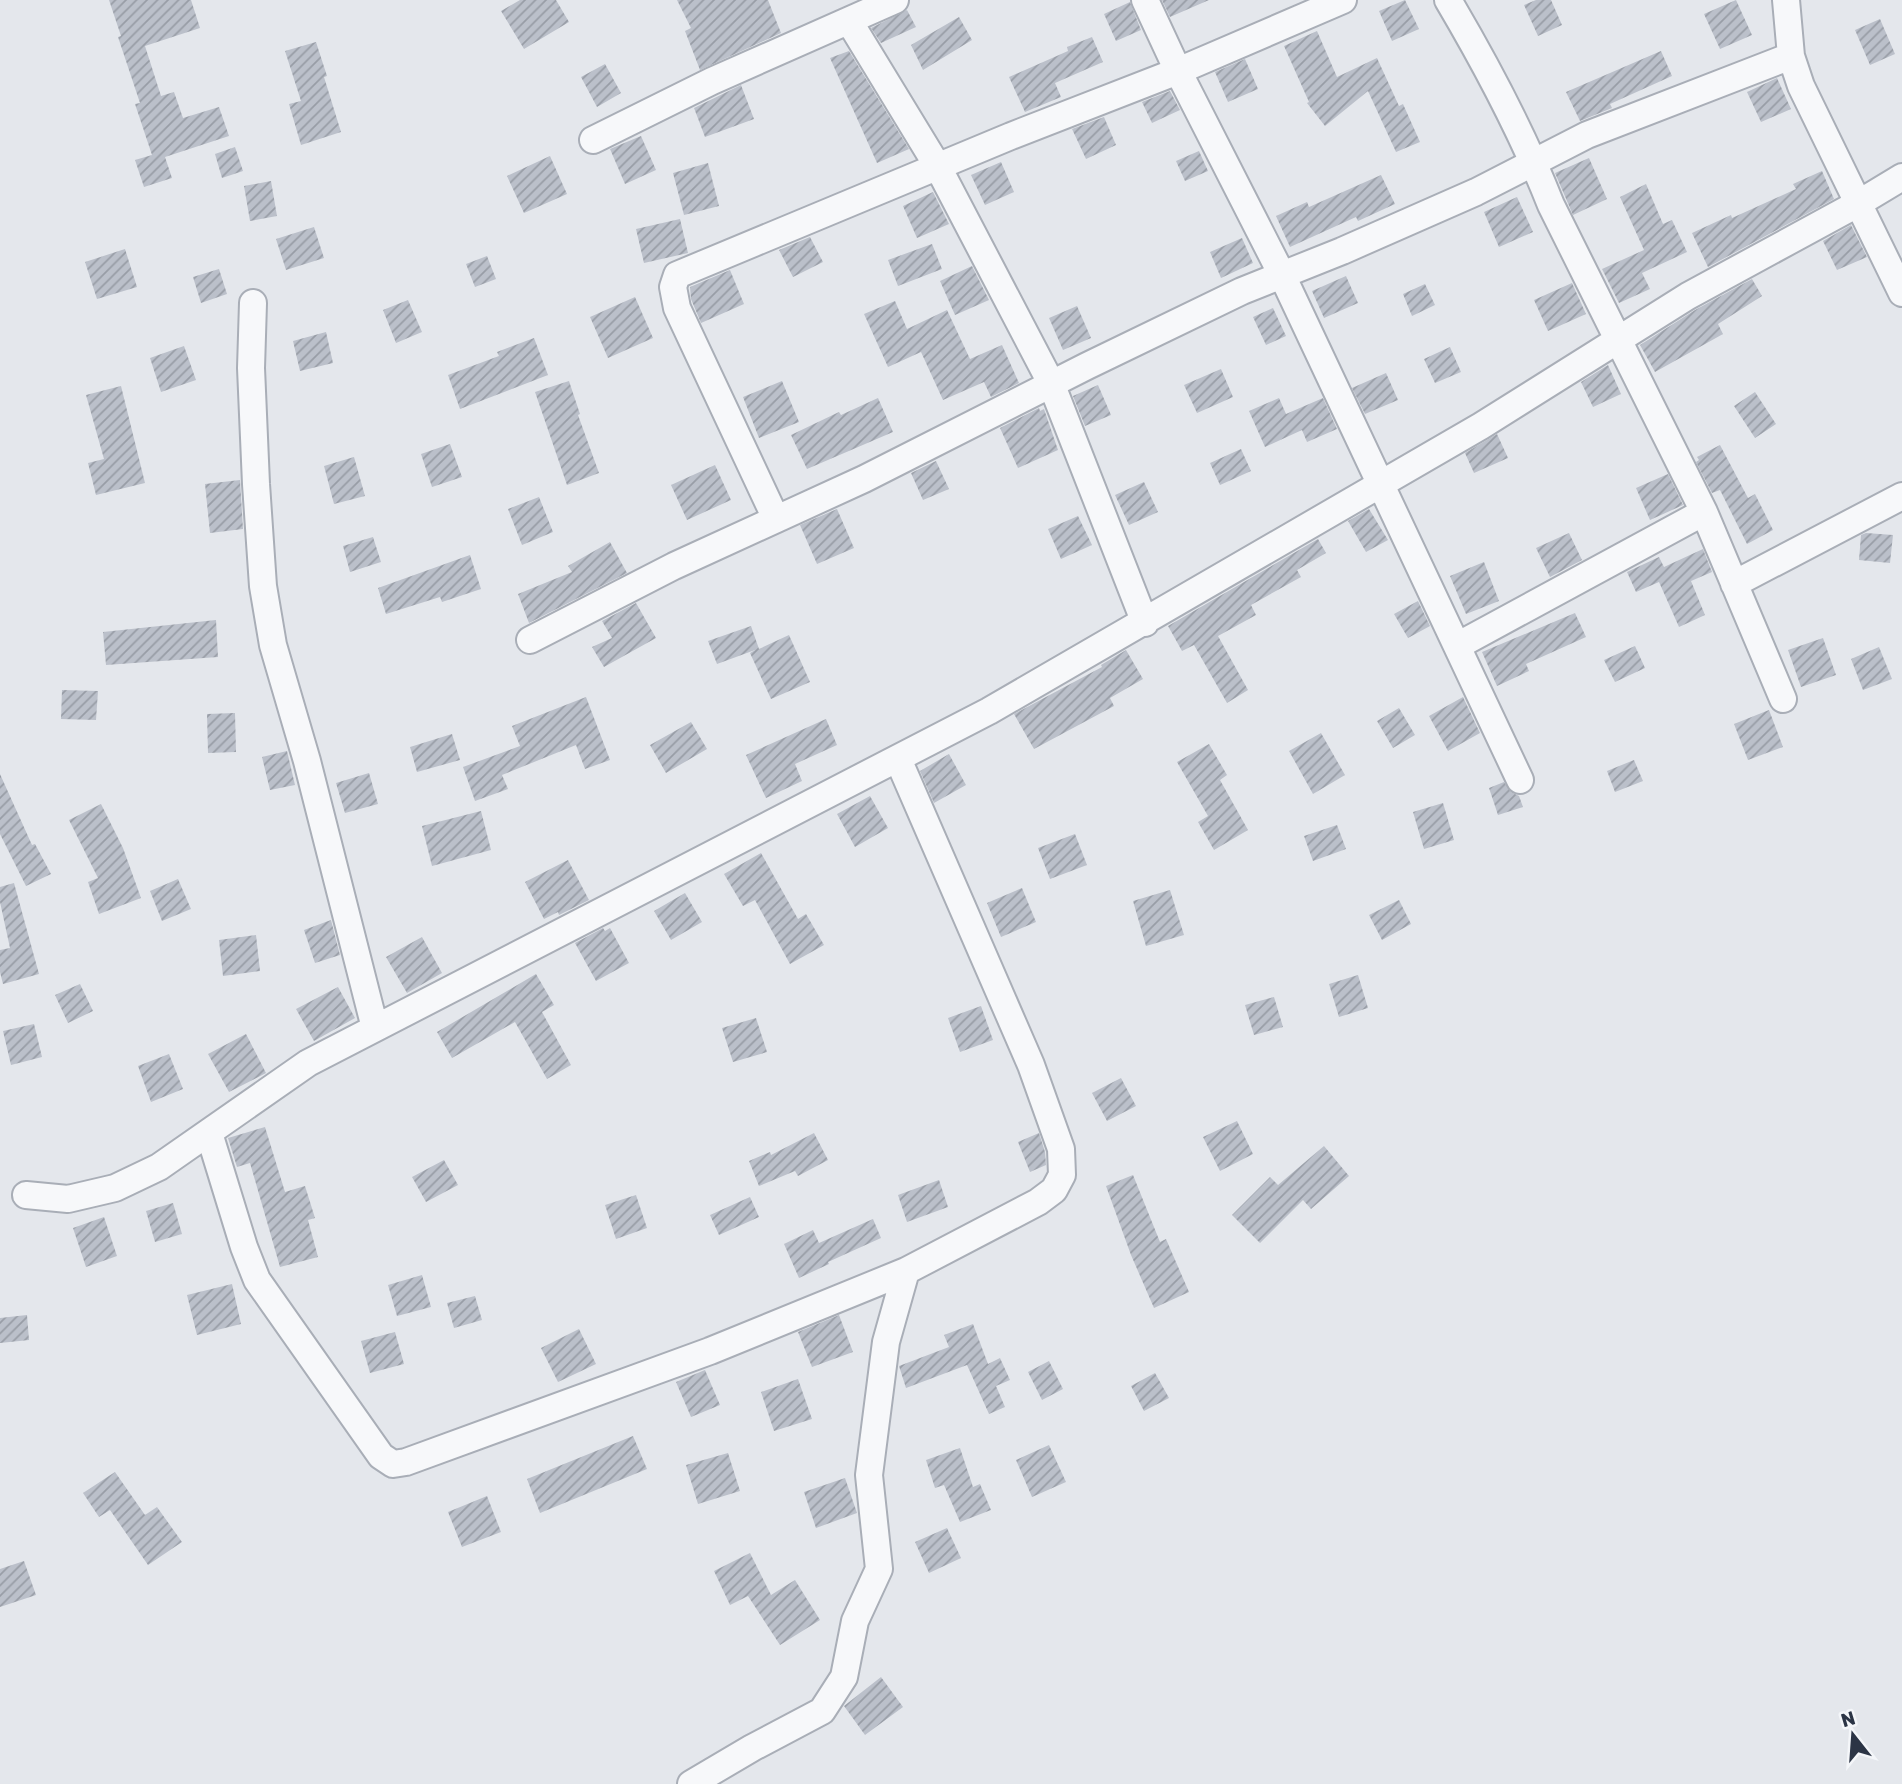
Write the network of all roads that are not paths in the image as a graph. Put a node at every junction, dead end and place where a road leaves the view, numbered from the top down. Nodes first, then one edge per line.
1 (895, 0) edge
2 (1145, 0) edge
3 (1343, 0) edge
4 (1448, 0) edge
5 (1786, 0) edge
6 (849, 21) junction
7 (1791, 56) junction
8 (1178, 71) junction
9 (593, 141) dead end
10 (1534, 162) junction
11 (938, 167) junction
12 (1902, 177) edge
13 (1859, 203) junction
14 (1282, 275) junction
15 (1902, 293) edge
16 (253, 303) dead end
17 (1618, 340) junction
18 (1051, 383) junction
19 (1381, 484) junction
20 (1902, 496) edge
21 (1704, 512) junction
22 (776, 519) junction
23 (1734, 584) junction
24 (1145, 622) junction
25 (530, 640) dead end
26 (1457, 646) junction
27 (1783, 699) dead end
28 (898, 759) junction
29 (1521, 780) dead end
30 (375, 1027) junction
31 (209, 1133) junction
32 (26, 1195) dead end
33 (906, 1271) junction
34 (691, 1784) edge

1 - 6 street
2 - 8 street
3 - 8 street
4 - 10 street
5 - 7 street
6 - 9 street
6 - 11 street
7 - 10 street
7 - 13 street
8 - 11 street
8 - 14 street
10 - 14 street
10 - 17 street
11 - 18 street
11 - 22 street
12 - 13 street
13 - 15 street
13 - 17 street
14 - 18 street
14 - 19 street
16 - 30 street
17 - 19 street
17 - 21 street
18 - 22 street
18 - 24 street
19 - 24 street
19 - 26 street
20 - 23 street
21 - 23 street
21 - 26 street
22 - 25 street
23 - 27 street
24 - 28 street
26 - 29 street
28 - 30 street
28 - 33 street
30 - 31 street
31 - 32 street
31 - 33 street
33 - 34 street

